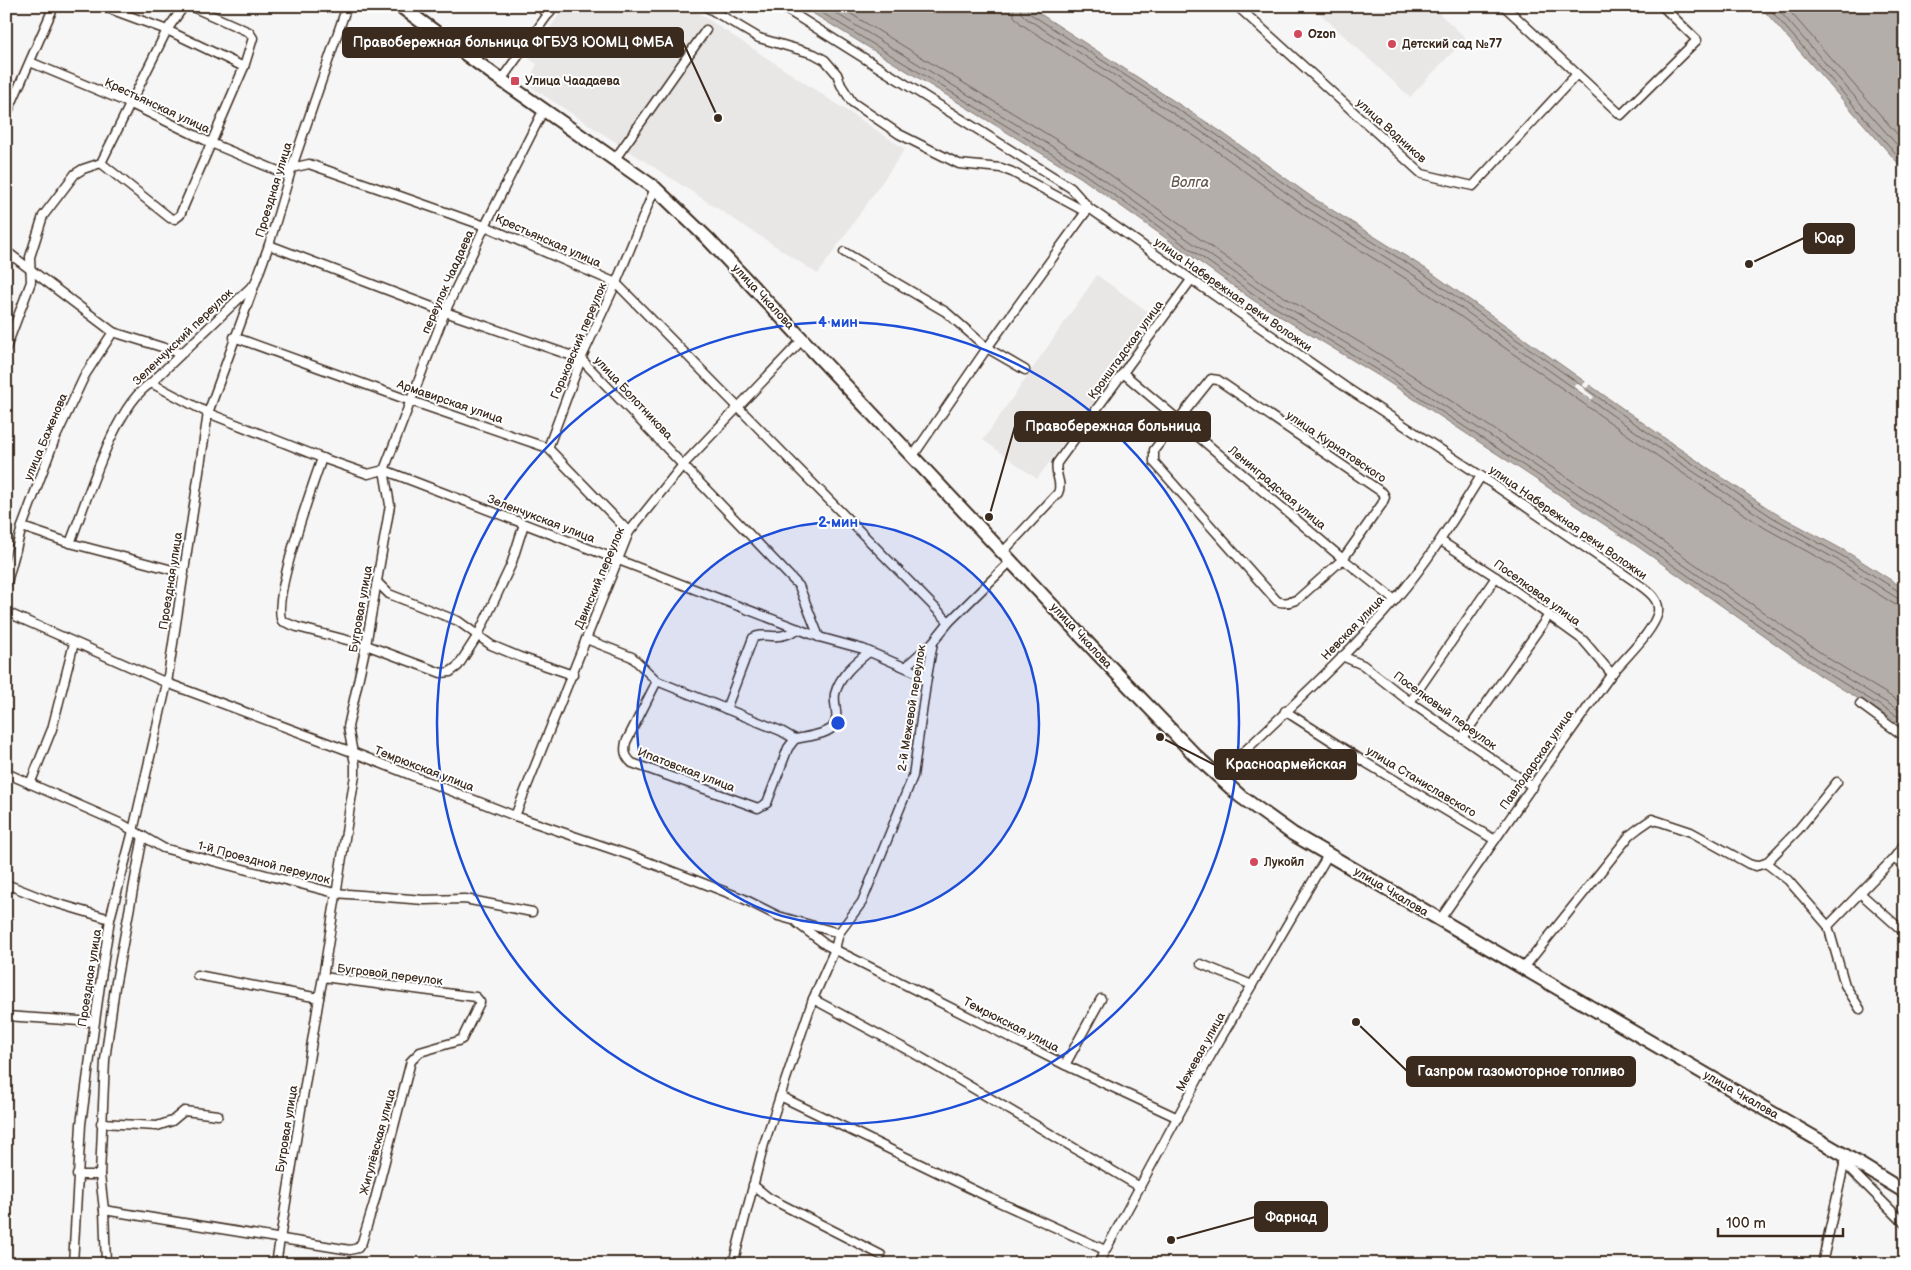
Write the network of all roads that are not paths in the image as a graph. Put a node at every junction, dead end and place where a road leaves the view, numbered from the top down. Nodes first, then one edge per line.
1 (54, 6) edge
2 (102, 6) edge
3 (184, 6) edge
4 (190, 6) edge
5 (347, 6) edge
6 (400, 6) edge
7 (538, 6) edge
8 (554, 6) edge
9 (704, 6) edge
10 (781, 6) edge
11 (1238, 6) edge
12 (1504, 6) edge
13 (1662, 6) edge
14 (549, 14) junction
15 (168, 30) junction
16 (706, 30) dead end
17 (30, 62) junction
18 (244, 67) junction
19 (1577, 74) junction
20 (501, 80) junction
21 (131, 104) junction
22 (544, 109) junction
23 (6, 116) edge
24 (211, 144) junction
25 (615, 159) junction
26 (101, 163) junction
27 (292, 168) junction
28 (655, 188) junction
29 (1088, 210) junction
30 (485, 226) junction
31 (269, 246) junction
32 (6, 251) edge
33 (844, 252) dead end
34 (32, 270) junction
35 (1192, 280) junction
36 (616, 284) junction
37 (253, 286) junction
38 (445, 312) junction
39 (113, 332) junction
40 (234, 337) junction
41 (803, 339) junction
42 (6, 348) edge
43 (987, 348) junction
44 (181, 353) junction
45 (581, 359) junction
46 (1025, 370) dead end
47 (1123, 373) junction
48 (151, 383) junction
49 (411, 401) junction
50 (739, 407) junction
51 (208, 413) junction
52 (1179, 420) junction
53 (548, 448) junction
54 (913, 456) junction
55 (322, 458) junction
56 (682, 466) junction
57 (384, 470) junction
58 (1481, 476) junction
59 (524, 524) junction
60 (22, 527) junction
61 (629, 532) junction
62 (1441, 541) junction
63 (70, 543) junction
64 (1007, 556) junction
65 (1343, 559) junction
66 (617, 560) junction
67 (184, 573) junction
68 (1496, 577) junction
69 (378, 583) junction
70 (6, 586) edge
71 (1395, 600) junction
72 (6, 612) edge
73 (1549, 615) junction
74 (1657, 615) joint
75 (949, 622) junction
76 (799, 629) junction
77 (478, 635) junction
78 (819, 637) junction
79 (586, 639) junction
80 (933, 642) junction
81 (74, 644) junction
82 (366, 646) junction
83 (870, 652) junction
84 (1342, 656) junction
85 (905, 668) junction
86 (1612, 674) junction
87 (573, 675) junction
88 (927, 677) junction
89 (657, 682) junction
90 (167, 683) junction
91 (1410, 702) junction
92 (1860, 704) dead end
93 (726, 709) junction
94 (1285, 711) junction
95 (1905, 737) edge
96 (1462, 738) junction
97 (795, 739) junction
98 (352, 752) junction
99 (6, 773) edge
100 (1218, 777) junction
101 (1837, 782) dead end
102 (30, 784) junction
103 (1532, 786) junction
104 (515, 816) junction
105 (133, 831) junction
106 (142, 836) junction
107 (1495, 840) junction
108 (1905, 844) edge
109 (1328, 855) junction
110 (1894, 858) junction
111 (1766, 863) junction
112 (1905, 868) edge
113 (6, 884) edge
114 (335, 893) junction
115 (1860, 893) junction
116 (532, 912) dead end
117 (110, 919) junction
118 (794, 920) junction
119 (1440, 921) junction
120 (1828, 926) junction
121 (839, 933) junction
122 (1905, 933) edge
123 (835, 949) junction
124 (1202, 964) dead end
125 (1523, 969) junction
126 (197, 975) dead end
127 (323, 977) junction
128 (1252, 985) junction
129 (319, 998) junction
130 (479, 999) joint
131 (814, 999) junction
132 (1101, 999) dead end
133 (1860, 1009) dead end
134 (6, 1016) edge
135 (94, 1022) junction
136 (1066, 1065) junction
137 (780, 1096) junction
138 (218, 1115) dead end
139 (1178, 1118) junction
140 (101, 1124) junction
141 (1845, 1159) junction
142 (77, 1175) junction
143 (100, 1175) junction
144 (753, 1185) junction
145 (1140, 1187) junction
146 (1904, 1190) edge
147 (104, 1210) junction
148 (1905, 1224) edge
149 (281, 1238) junction
150 (1105, 1250) junction
151 (881, 1255) dead end
152 (73, 1264) edge
153 (106, 1264) edge
154 (276, 1264) edge
155 (733, 1264) edge
156 (1098, 1264) edge
157 (1822, 1264) edge

1 - 17 street
2 - 15 street
3 - 15 street
4 - 18 street
5 - 27 street, Проездная улица
6 - 20 main road, улица Чкалова
7 - 14 street
8 - 14 street
9 - 29 street
10 - 29 street, улица Набережная реки Воложки
11 - 19 street, улица Водников
12 - 19 street
13 - 19 street
14 - 20 street
15 - 18 street
15 - 21 street
16 - 25 street
17 - 21 street, Крестьянская улица
17 - 23 street
18 - 24 street
20 - 22 main road, улица Чкалова
21 - 24 street, Крестьянская улица
21 - 26 street
22 - 25 main road, улица Чкалова
22 - 30 street, переулок Чаадаева
24 - 26 street
24 - 27 street, Крестьянская улица
25 - 28 main road, улица Чкалова
26 - 34 street
27 - 30 street, Крестьянская улица
27 - 31 street, Проездная улица
28 - 36 street, Горьковский переулок
28 - 41 main road, улица Чкалова
29 - 35 street, улица Набережная реки Воложки
29 - 43 street
30 - 36 street, Крестьянская улица
30 - 38 street, переулок Чаадаева
31 - 37 street, Проездная улица
31 - 38 street, улица Болотникова
32 - 34 street
33 - 43 street
34 - 39 street
34 - 42 street
35 - 47 street, Кронштадская улица
35 - 58 street, улица Набережная реки Воложки
36 - 45 street, Горьковский переулок
36 - 50 street, Крестьянская улица
37 - 40 street, Проездная улица
37 - 44 street, Зеленчукский переулок
38 - 45 street, улица Болотникова
38 - 49 street, переулок Чаадаева
39 - 44 street
39 - 60 street, улица Баженова
40 - 49 street, Армавирская улица
40 - 51 street, Проездная улица
41 - 50 street, Двинский переулок
41 - 54 main road, улица Чкалова
43 - 46 street
43 - 54 street
44 - 48 street, Зеленчукский переулок
45 - 53 street, Горьковский переулок
45 - 56 street, улица Болотникова
47 - 52 street, Ленинградская улица
47 - 64 street, Кронштадская улица
48 - 51 street, Зеленчукская улица
48 - 63 street, Зеленчукский переулок
49 - 53 street, Армавирская улица
49 - 57 street, переулок Чаадаева
50 - 56 street, Двинский переулок
50 - 75 street, Крестьянская улица
51 - 55 street, Зеленчукская улица
51 - 67 street, Проездная улица
52 - 65 street, Ленинградская улица
52 - 65 street, улица Курнатовского
52 - 65 street, улица Курнатовского
53 - 61 street, Армавирская улица
54 - 64 main road, улица Чкалова
55 - 57 street, Зеленчукская улица
55 - 82 street
56 - 61 street, Двинский переулок
56 - 78 street, улица Болотникова
57 - 59 street, Зеленчукская улица
57 - 69 street, Бугровая улица
58 - 62 street, Невская улица
58 - 74 street, улица Набережная реки Воложки
59 - 66 street, Зеленчукская улица
59 - 77 street
60 - 63 street
60 - 70 street, улица Баженова
61 - 66 street, Двинский переулок
62 - 68 street, Поселковая улица
62 - 71 street, Невская улица
63 - 67 street
64 - 75 street, 2-й Межевой переулок
64 - 100 main road, улица Чкалова
65 - 71 street, Ленинградская улица
66 - 76 street, Зеленчукская улица
66 - 79 street, Двинский переулок
67 - 90 street, Проездная улица
68 - 73 street, Поселковая улица
68 - 91 street
69 - 77 street
69 - 82 street, Бугровая улица
71 - 84 street, Невская улица
72 - 81 street, Темрюкская улица
73 - 86 street, Поселковая улица
73 - 96 street
74 - 86 street, Павлодарская улица
75 - 80 street, 2-й Межевой переулок
76 - 78 street, Зеленчукская улица
76 - 93 street
77 - 82 street
77 - 87 street
78 - 83 street, Зеленчукская улица
79 - 87 street, Двинский переулок
79 - 89 street
80 - 85 street
80 - 88 street, 2-й Межевой переулок
81 - 90 street, Темрюкская улица
81 - 102 street
82 - 98 street, Бугровая улица
83 - 85 street, Зеленчукская улица
83 - 97 street
84 - 91 street, Поселковый переулок
84 - 94 street, Невская улица
85 - 88 street, Зеленчукская улица
86 - 103 street, Павлодарская улица
87 - 104 street, Двинский переулок
88 - 121 street, 2-й Межевой переулок
89 - 93 street
89 - 97 street, Ипатовская улица
90 - 98 street, Темрюкская улица
90 - 105 street, Проездная улица
91 - 96 street, Поселковый переулок
92 - 95 street
93 - 97 street
94 - 100 street, Невская улица
94 - 107 street, улица Станиславского
96 - 103 street, Поселковый переулок
98 - 104 street, Темрюкская улица
98 - 114 street, Бугровая улица
99 - 102 street, 1-й Проездной переулок
100 - 109 main road, улица Чкалова
101 - 111 street
102 - 105 street, 1-й Проездной переулок
103 - 107 street, Павлодарская улица
104 - 118 street, Темрюкская улица
105 - 106 street, 1-й Проездной переулок
105 - 117 street, Проездная улица
106 - 114 street, 1-й Проездной переулок
106 - 140 street
107 - 119 street, Павлодарская улица
108 - 110 street
109 - 119 main road, улица Чкалова
109 - 128 street, Межевая улица
110 - 112 street
110 - 115 street
111 - 120 street
111 - 125 street
113 - 117 street
114 - 116 street, 1-й Проездной переулок
114 - 127 street
115 - 120 street
115 - 122 street
117 - 135 street, Проездная улица
118 - 121 street, Темрюкская улица
118 - 123 street, Темрюкская улица
119 - 125 main road, улица Чкалова
120 - 133 street
121 - 123 street
123 - 131 street
123 - 136 street, Темрюкская улица
124 - 128 street
125 - 141 main road, улица Чкалова
126 - 129 street
127 - 129 street, Бугровой переулок
127 - 130 street, Бугровой переулок
128 - 139 street, Межевая улица
129 - 149 street, Бугровая улица
130 - 149 street, Жигулёвская улица
131 - 137 street
131 - 145 street
132 - 136 street
134 - 135 street
135 - 142 street, Проездная улица
136 - 139 street, Темрюкская улица
137 - 144 street
137 - 150 street
138 - 140 street
139 - 145 street, Межевая улица
140 - 143 street
141 - 146 main road, улица Чкалова
141 - 148 street
141 - 157 street
142 - 143 street
142 - 152 street, Проездная улица
143 - 147 street
144 - 151 street
144 - 155 street
145 - 150 street, Межевая улица
147 - 149 street, Жигулёвская улица
147 - 153 street
149 - 154 street, Бугровая улица
150 - 156 street, Межевая улица

